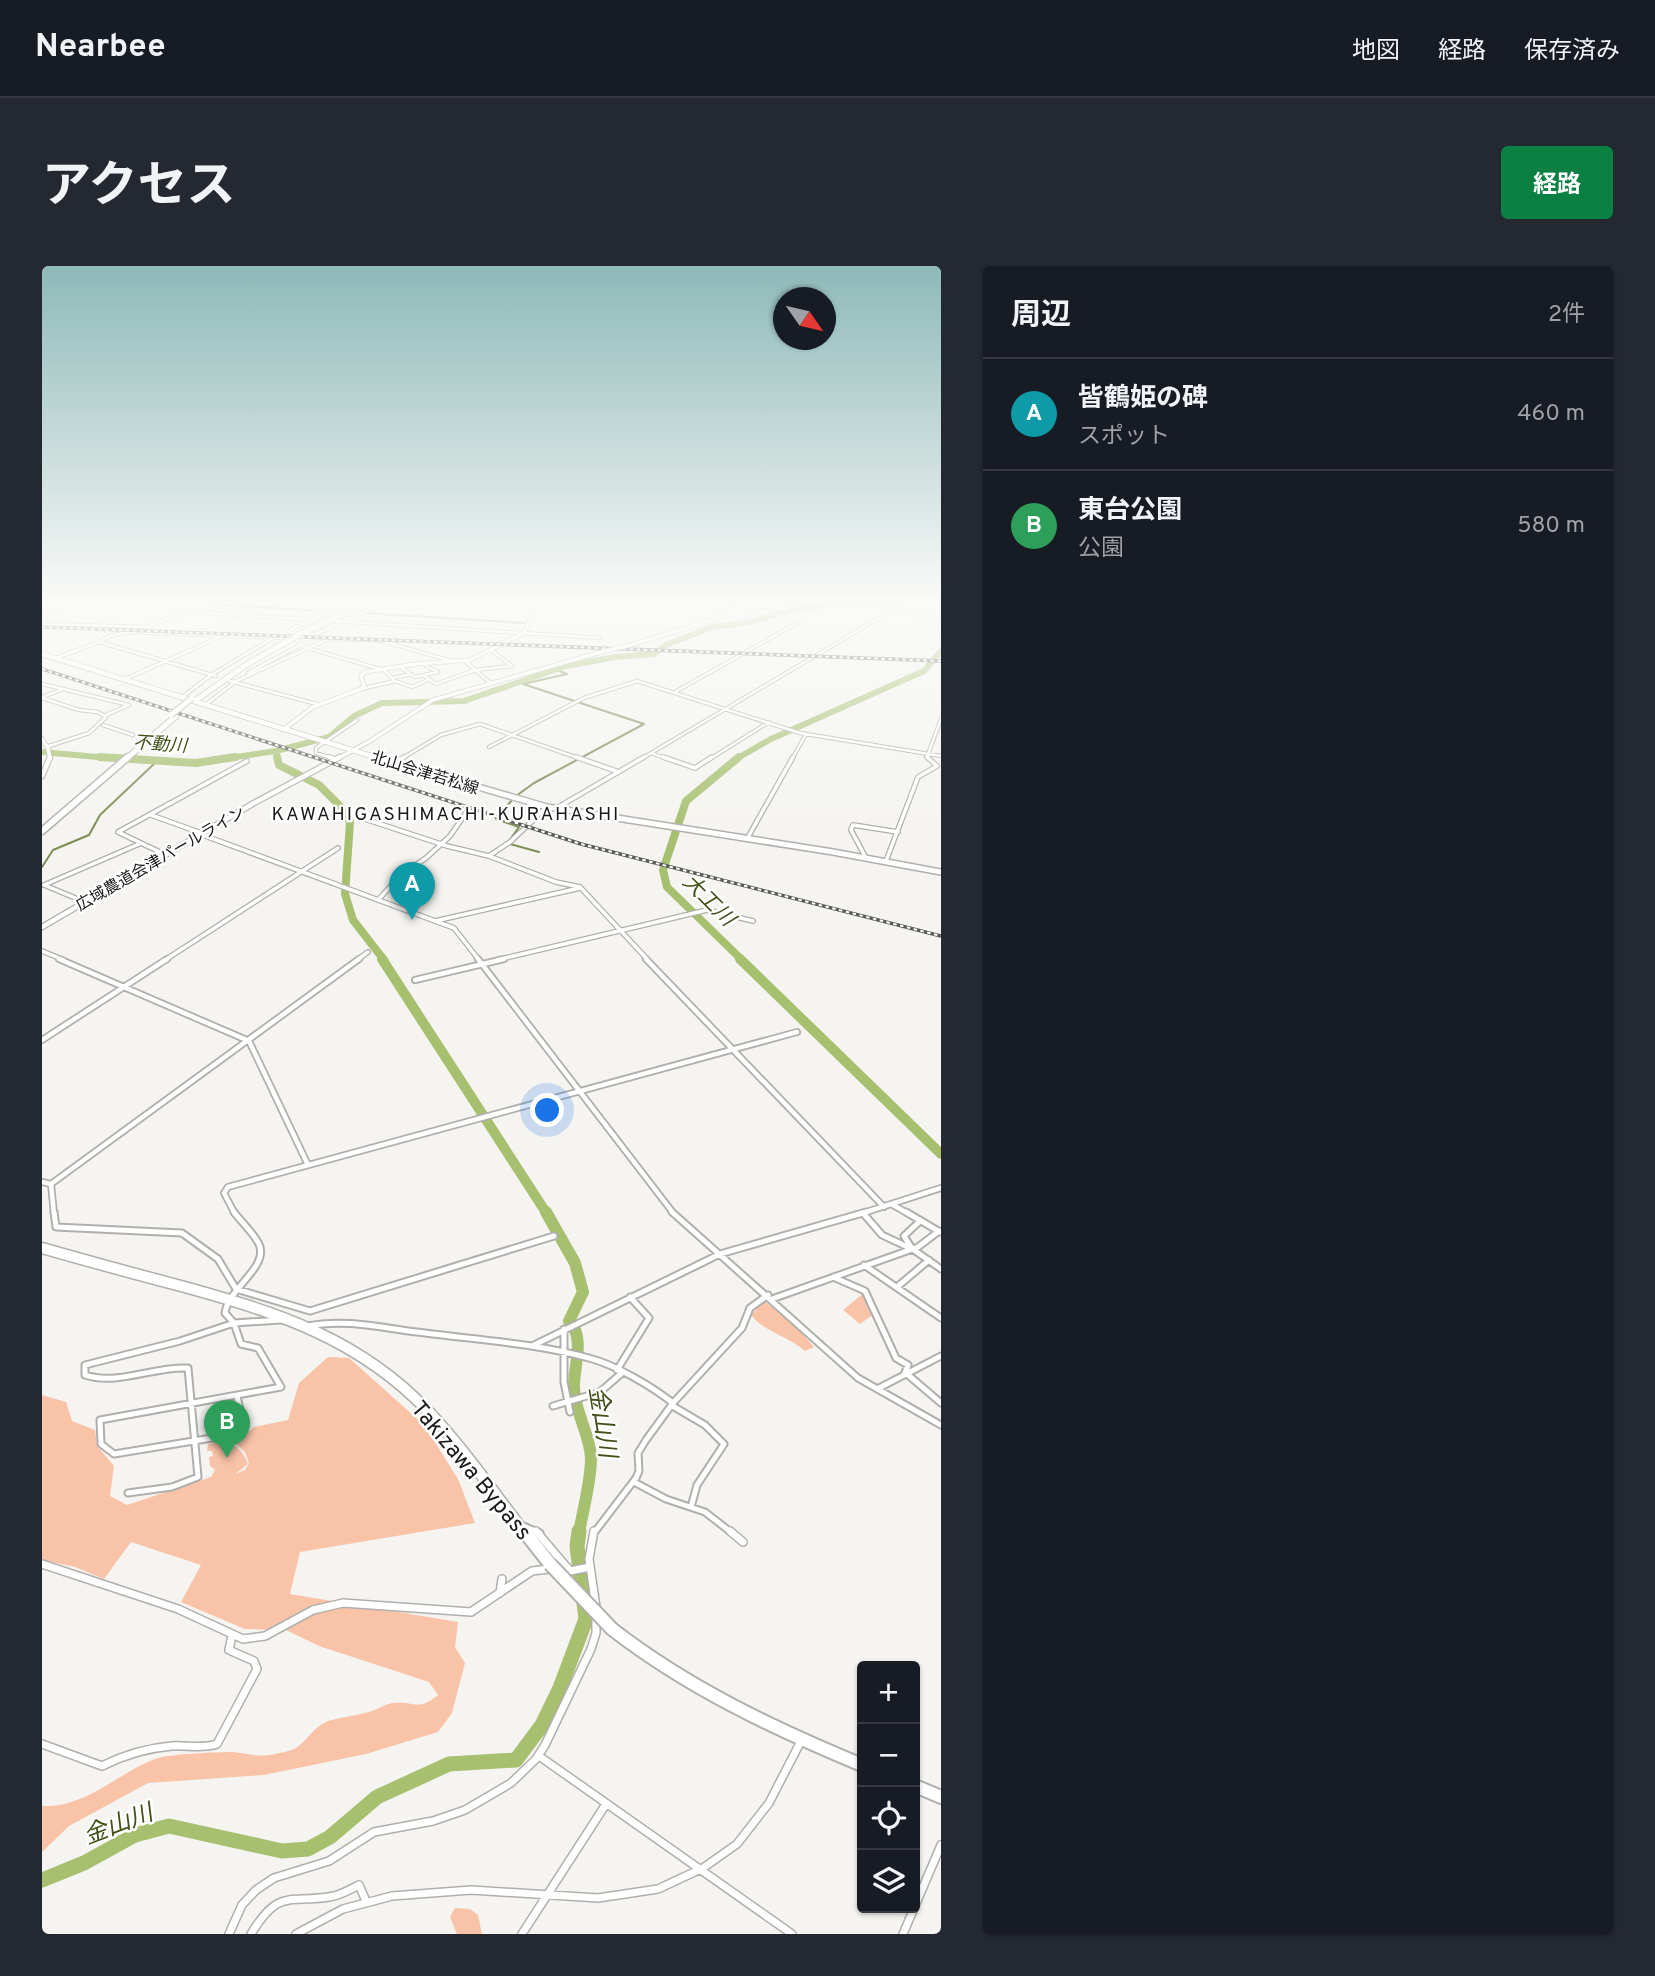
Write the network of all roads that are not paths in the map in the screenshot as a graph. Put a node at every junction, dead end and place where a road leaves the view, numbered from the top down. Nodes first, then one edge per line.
1 (110, 676) edge
2 (133, 676) edge
3 (214, 676) edge
4 (229, 676) edge
5 (241, 676) edge
6 (244, 676) edge
7 (362, 676) edge
8 (389, 676) edge
9 (406, 676) edge
10 (413, 676) edge
11 (424, 676) joint
12 (459, 676) edge
13 (482, 676) edge
14 (512, 676) edge
15 (703, 676) edge
16 (783, 676) edge
17 (123, 680) junction
18 (394, 680) junction
19 (428, 680) junction
20 (232, 681) junction
21 (489, 682) junction
22 (42, 684) edge
23 (360, 689) junction
24 (61, 690) junction
25 (674, 692) junction
26 (42, 697) edge
27 (181, 698) junction
28 (205, 705) junction
29 (317, 705) junction
30 (726, 709) junction
31 (106, 715) junction
32 (941, 719) edge
33 (357, 720) dead end
34 (769, 722) junction
35 (103, 725) junction
36 (283, 730) junction
37 (806, 734) junction
38 (133, 735) dead end
39 (514, 735) junction
40 (42, 739) edge
41 (323, 743) junction
42 (489, 747) dead end
43 (50, 750) junction
44 (352, 751) junction
45 (650, 753) junction
46 (928, 754) junction
47 (941, 756) edge
48 (335, 759) junction
49 (247, 761) dead end
50 (394, 763) junction
51 (617, 771) junction
52 (42, 776) edge
53 (547, 807) junction
54 (554, 809) junction
55 (468, 810) dead end
56 (150, 815) junction
57 (359, 817) dead end
58 (42, 828) edge
59 (898, 832) junction
60 (200, 834) junction
61 (747, 839) junction
62 (442, 843) junction
63 (139, 844) junction
64 (338, 848) dead end
65 (166, 855) junction
66 (489, 856) junction
67 (866, 858) junction
68 (886, 861) junction
69 (304, 872) junction
70 (941, 872) edge
71 (43, 885) edge
72 (580, 887) junction
73 (379, 900) junction
74 (85, 902) junction
75 (434, 921) junction
76 (753, 921) dead end
77 (42, 927) edge
78 (620, 929) junction
79 (42, 951) edge
80 (368, 952) dead end
81 (481, 963) junction
82 (415, 980) dead end
83 (125, 987) junction
84 (797, 1032) dead end
85 (42, 1040) edge
86 (248, 1041) junction
87 (732, 1051) junction
88 (578, 1093) junction
89 (308, 1166) junction
90 (42, 1182) edge
91 (51, 1184) junction
92 (941, 1188) edge
93 (892, 1205) junction
94 (884, 1207) junction
95 (863, 1213) junction
96 (919, 1222) junction
97 (939, 1230) edge
98 (554, 1236) dead end
99 (42, 1248) edge
100 (914, 1250) junction
101 (720, 1254) junction
102 (929, 1260) junction
103 (864, 1265) junction
104 (941, 1269) edge
105 (832, 1277) junction
106 (897, 1287) junction
107 (236, 1289) junction
108 (630, 1297) junction
109 (770, 1297) junction
110 (228, 1299) junction
111 (941, 1318) edge
112 (292, 1320) junction
113 (233, 1323) junction
114 (307, 1326) junction
115 (564, 1329) junction
116 (532, 1346) junction
117 (567, 1353) junction
118 (941, 1356) edge
119 (620, 1371) junction
120 (905, 1375) junction
121 (876, 1389) junction
122 (237, 1396) junction
123 (191, 1402) junction
124 (566, 1402) junction
125 (941, 1403) edge
126 (672, 1404) junction
127 (553, 1406) dead end
128 (570, 1412) dead end
129 (243, 1423) dead end
130 (941, 1425) edge
131 (218, 1437) dead end
132 (193, 1441) junction
133 (634, 1482) junction
134 (128, 1493) dead end
135 (691, 1507) junction
136 (519, 1525) junction
137 (743, 1542) dead end
138 (42, 1564) edge
139 (567, 1567) junction
140 (590, 1567) junction
141 (502, 1579) dead end
142 (500, 1594) junction
143 (232, 1634) junction
144 (802, 1740) junction
145 (42, 1744) edge
146 (539, 1756) junction
147 (857, 1763) edge
148 (917, 1787) edge
149 (941, 1797) edge
150 (606, 1804) junction
151 (941, 1845) edge
152 (700, 1870) junction
153 (547, 1896) junction
154 (366, 1901) junction
155 (229, 1934) edge
156 (251, 1934) edge
157 (296, 1934) edge
158 (522, 1934) edge
159 (792, 1934) edge
160 (904, 1934) edge

1 - 17 main road, 北山会津若松線
2 - 17 street
3 - 27 street
4 - 58 highway, bridge
5 - 20 street
6 - 20 street
7 - 23 street
8 - 18 street
9 - 18 street
10 - 11 street
11 - 19 street
12 - 19 street
13 - 21 street
14 - 21 street, bridge
15 - 25 street
16 - 30 street
17 - 27 main road, 北山会津若松線
18 - 19 street
18 - 23 street
20 - 28 street
20 - 29 street
21 - 44 street, 広域農道会津パールライン
22 - 24 street
23 - 29 street
24 - 26 street
24 - 31 street
25 - 30 street
25 - 39 street
26 - 31 street
27 - 28 main road, 北山会津若松線
28 - 36 main road, 北山会津若松線
29 - 36 street
30 - 34 street
30 - 45 street
31 - 35 street
32 - 46 street
33 - 41 street
34 - 37 street
34 - 45 street
35 - 38 street
35 - 43 street
36 - 41 main road, 北山会津若松線
37 - 46 street
37 - 61 street
39 - 42 street
39 - 50 street
39 - 51 street
40 - 43 street
41 - 44 main road, 北山会津若松線
41 - 48 street
43 - 52 street
44 - 48 street, 広域農道会津パールライン
44 - 50 main road, 北山会津若松線
45 - 51 street
46 - 47 street
46 - 59 street
48 - 60 street, 広域農道会津パールライン
49 - 56 street
50 - 53 main road, 北山会津若松線
51 - 54 street
53 - 54 main road, 北山会津若松線
53 - 66 street
54 - 61 main road, 北山会津若松線
55 - 62 street
56 - 60 street
56 - 63 street
57 - 62 street
59 - 67 street
59 - 68 street
60 - 65 street, 広域農道会津パールライン
60 - 69 street
61 - 67 main road, 北山会津若松線
62 - 66 street
62 - 73 street
63 - 65 street
63 - 71 street
64 - 69 street
65 - 74 street, 広域農道会津パールライン
66 - 72 street
67 - 68 main road, 北山会津若松線
68 - 70 main road, 北山会津若松線
69 - 73 street
69 - 83 street
71 - 74 street
72 - 75 street
72 - 78 street
73 - 75 street
74 - 77 street, 広域農道会津パールライン
75 - 81 street
76 - 78 street
78 - 81 street
78 - 87 street
79 - 83 street
80 - 86 street
81 - 82 street
81 - 88 street
83 - 85 street
83 - 86 street
84 - 87 street
86 - 89 street
86 - 91 street
87 - 88 street
87 - 94 street
88 - 89 street
88 - 101 street
89 - 107 street
90 - 91 street
91 - 107 street
92 - 93 street
93 - 94 street
93 - 96 street
94 - 95 street
95 - 100 street
95 - 101 street
96 - 97 street
96 - 100 street
97 - 100 street
98 - 107 street
99 - 110 highway, Takizawa Bypass
100 - 102 street
100 - 103 street
101 - 108 street
101 - 109 street
102 - 104 street
102 - 106 street
103 - 105 street
103 - 106 street
105 - 109 street
105 - 120 street
106 - 111 street
107 - 110 street
108 - 115 street
108 - 119 street
109 - 121 street
109 - 126 street
110 - 112 highway, Takizawa Bypass
110 - 113 street
112 - 113 street
112 - 114 highway, Takizawa Bypass
113 - 122 street
113 - 123 street
114 - 116 street
114 - 136 highway, Takizawa Bypass
115 - 116 street
115 - 117 street
116 - 117 street
117 - 119 street
117 - 124 street
118 - 120 street
119 - 124 street
119 - 126 street
120 - 121 street
120 - 125 street
121 - 130 street
122 - 123 street
122 - 129 street
123 - 132 street
123 - 132 street
124 - 127 street
124 - 128 street
126 - 133 street
126 - 135 street
131 - 132 street
132 - 134 street
133 - 135 street
133 - 140 street
135 - 137 street
136 - 139 street
136 - 144 highway, Takizawa Bypass, bridge
138 - 143 street
139 - 140 street
139 - 142 street
140 - 146 street
141 - 142 street
142 - 143 street
143 - 145 street
144 - 147 highway, Takizawa Bypass
144 - 152 street
146 - 150 street
146 - 155 street
148 - 149 highway
150 - 152 street
150 - 153 street
151 - 160 street
152 - 153 street
152 - 159 street
153 - 154 street
153 - 158 street
154 - 156 street
154 - 157 street

